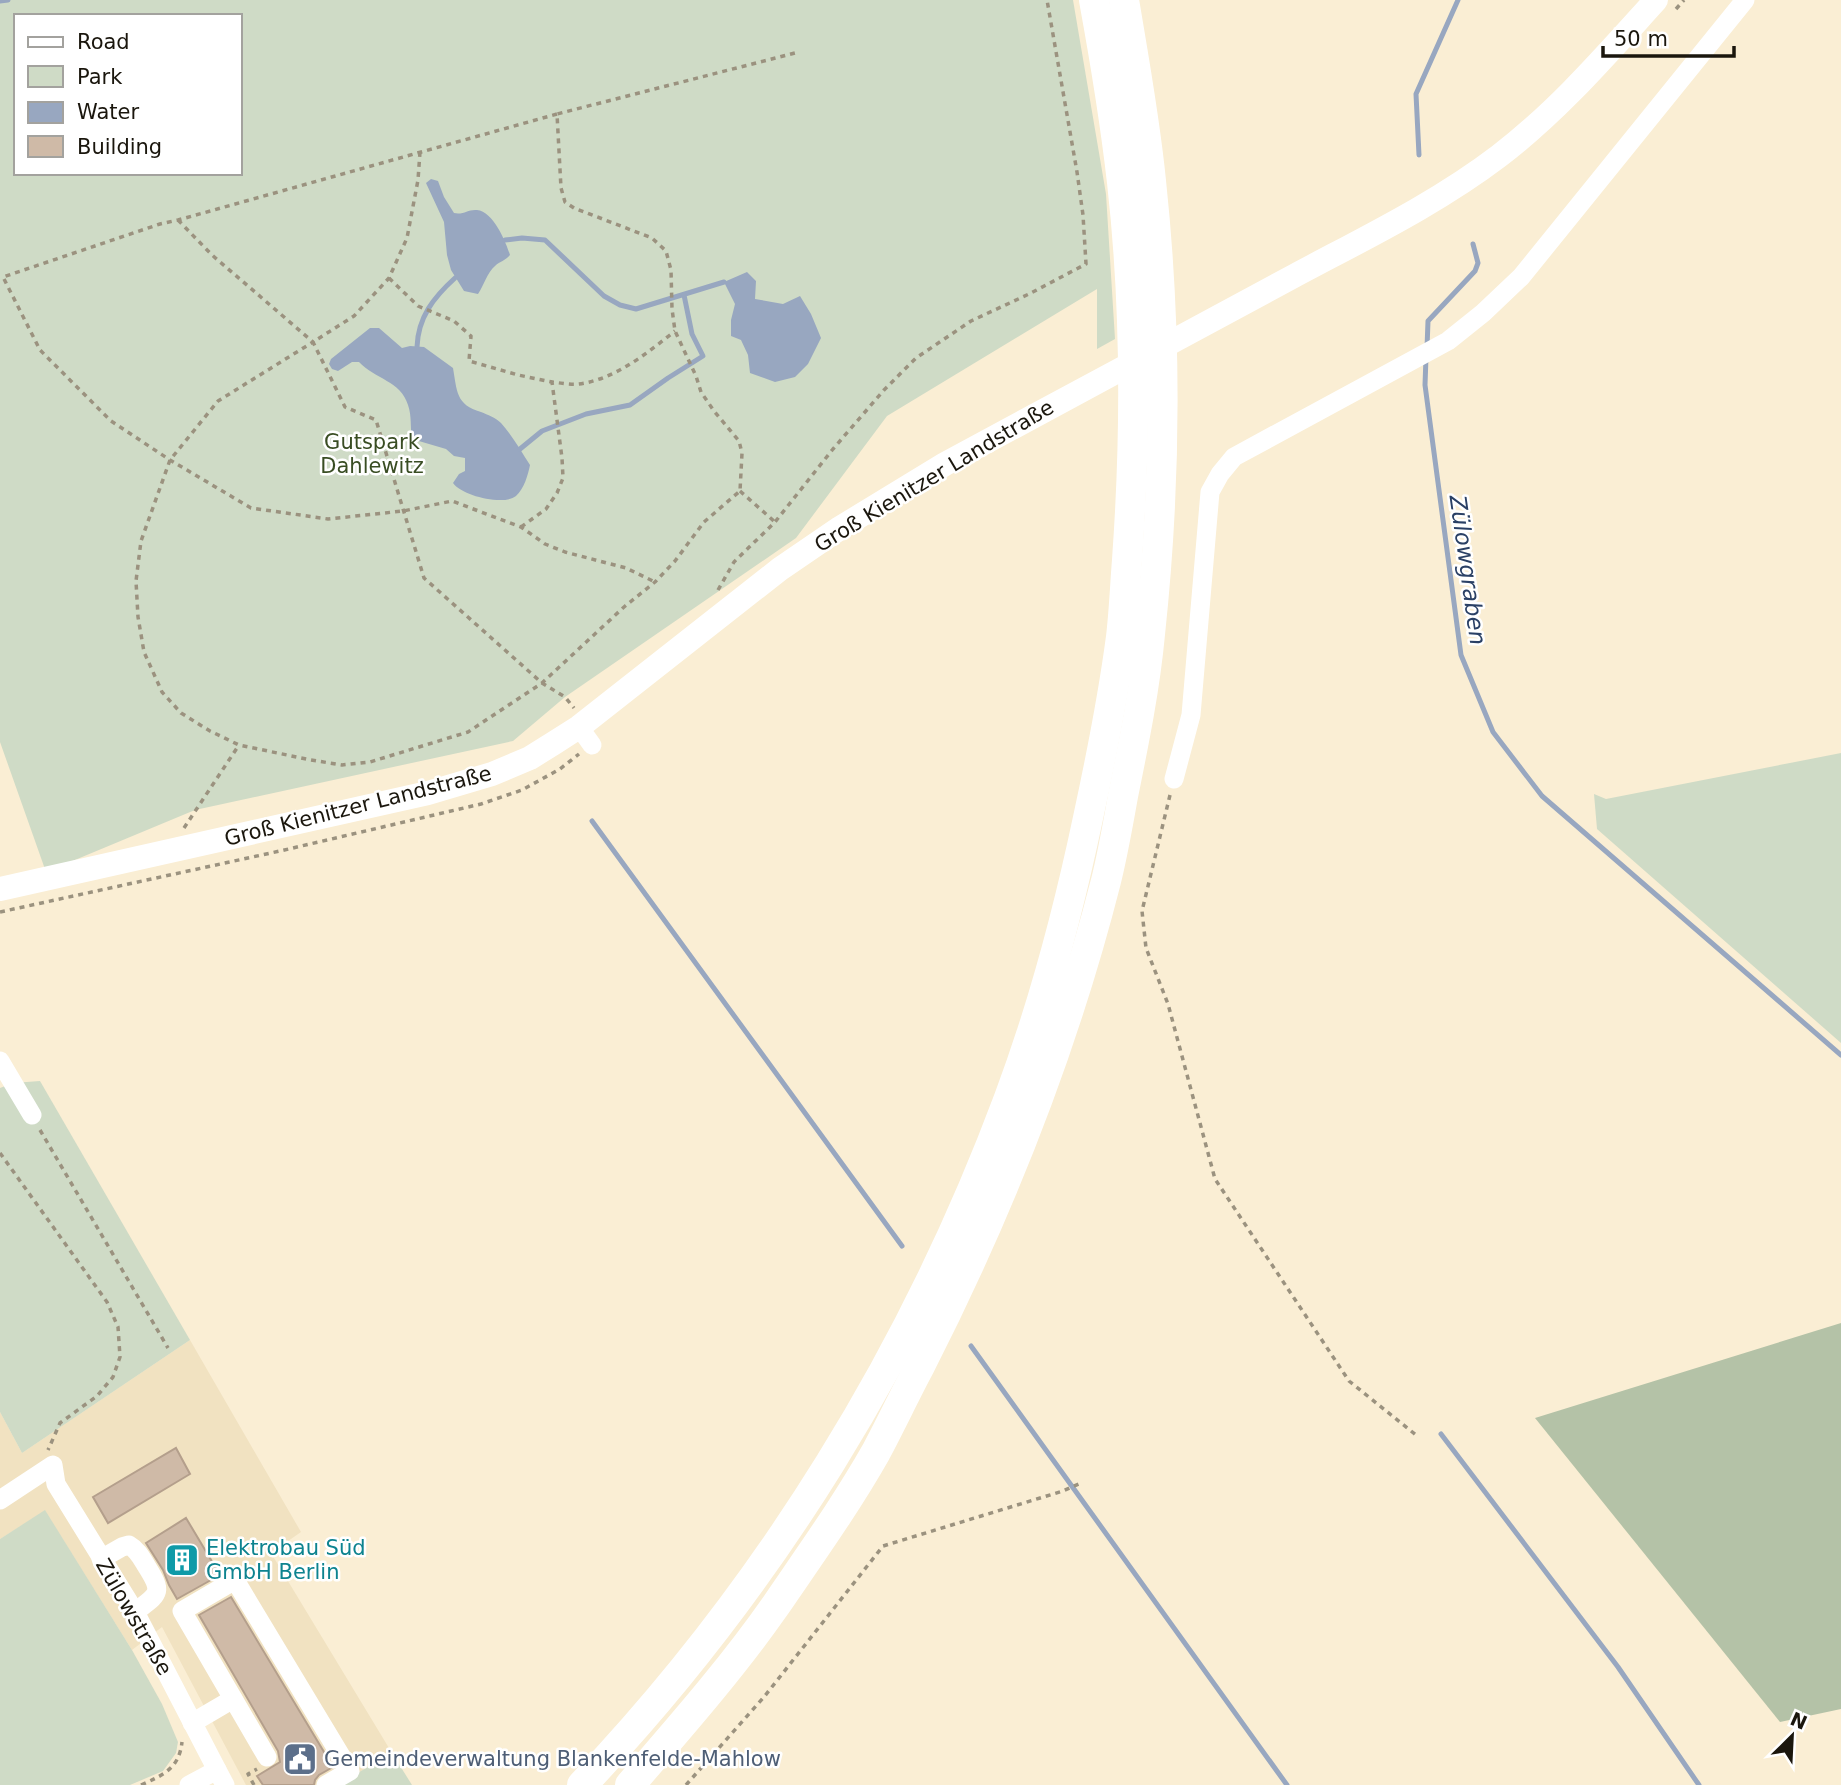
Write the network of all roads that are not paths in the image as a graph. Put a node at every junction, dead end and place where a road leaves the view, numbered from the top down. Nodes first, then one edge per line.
1 (1094, 0) edge
2 (1124, 0) edge
3 (1656, 0) edge
4 (1745, 0) edge
5 (1174, 779) road end
6 (0, 889) edge
7 (0, 1061) edge
8 (6, 1085) edge
9 (32, 1115) road end
10 (0, 1500) edge
11 (101, 1559) junction
12 (135, 1612) junction
13 (233, 1699) junction
14 (188, 1731) junction
15 (267, 1757) dead end
16 (221, 1778) edge
17 (189, 1785) edge
18 (326, 1785) edge
19 (582, 1785) edge
20 (627, 1785) edge

1 - 19 highway
2 - 20 highway
3 - 6 main road, Groß Kienitzer Landstraße
4 - 5 street
7 - 8 street
8 - 9 street
10 - 11 street, Zülowstraße
11 - 12 street, Zülowstraße
11 - 12 street
12 - 14 street, Zülowstraße
13 - 14 street
13 - 15 street
13 - 18 street
14 - 16 street, Zülowstraße
16 - 17 street, Zülowstraße

